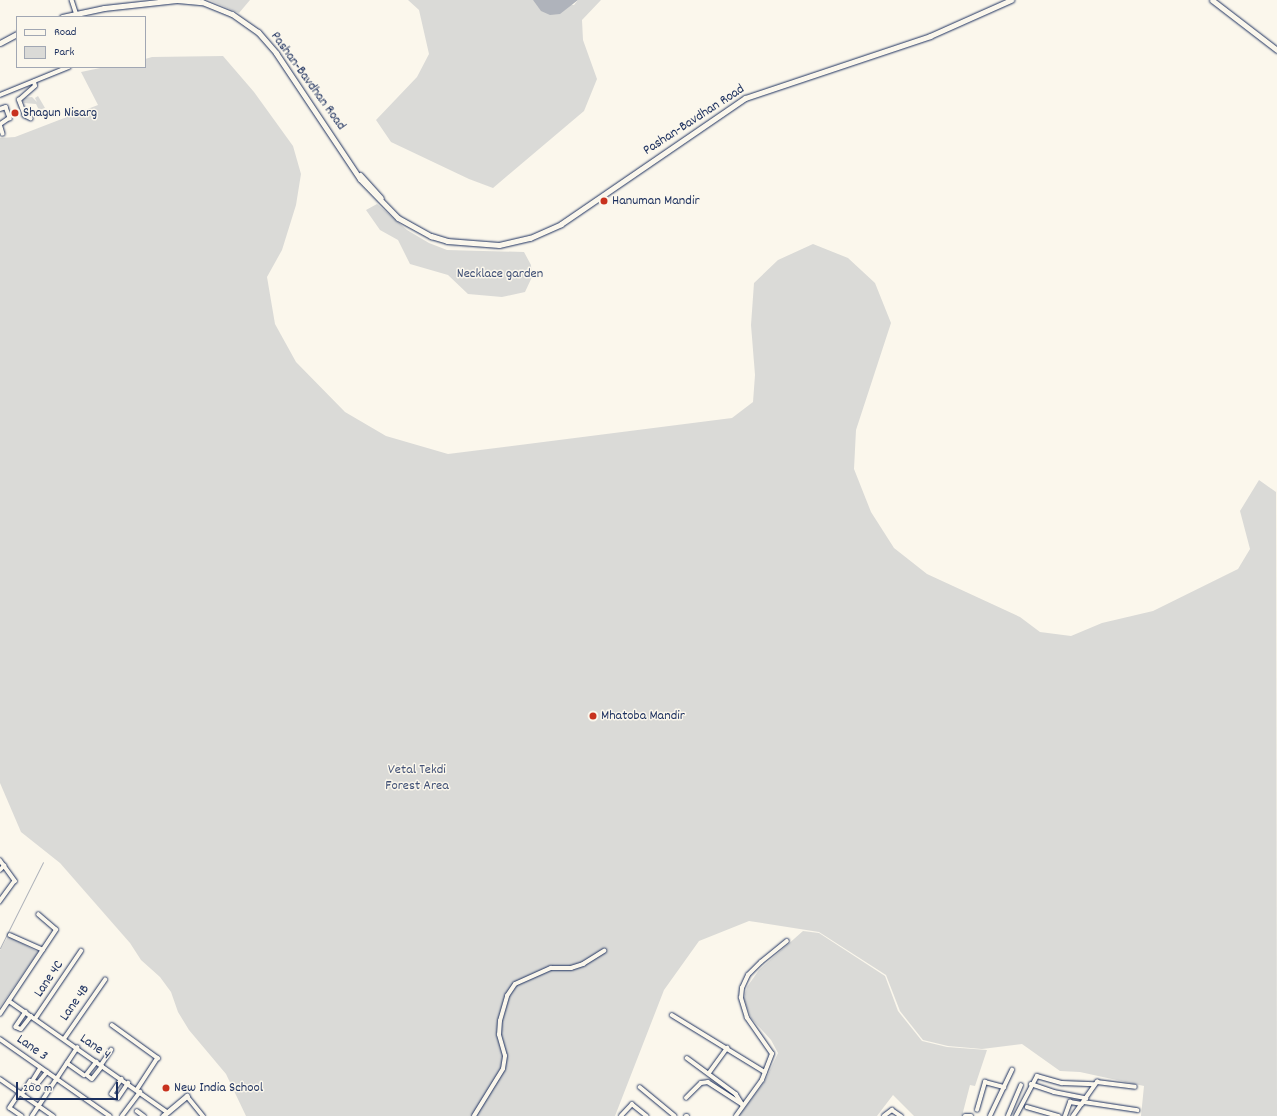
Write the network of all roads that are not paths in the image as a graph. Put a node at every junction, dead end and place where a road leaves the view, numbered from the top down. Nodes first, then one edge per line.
1 (72, 0) edge
2 (1011, 0) edge
3 (1212, 0) edge
4 (76, 12) junction
5 (65, 16) edge
6 (16, 35) edge
7 (0, 43) edge
8 (1277, 50) edge
9 (68, 68) edge
10 (34, 82) junction
11 (0, 95) edge
12 (0, 109) edge
13 (31, 119) dead end
14 (0, 124) edge
15 (3, 134) dead end
16 (0, 860) edge
17 (4, 866) junction
18 (0, 870) edge
19 (0, 902) edge
20 (39, 915) dead end
21 (10, 935) dead end
22 (787, 941) dead end
23 (43, 950) junction
24 (81, 951) dead end
25 (604, 951) dead end
26 (105, 980) dead end
27 (9, 1001) junction
28 (25, 1013) junction
29 (0, 1014) edge
30 (672, 1015) dead end
31 (30, 1017) junction
32 (35, 1019) junction
33 (112, 1025) dead end
34 (0, 1039) edge
35 (64, 1039) junction
36 (78, 1048) junction
37 (727, 1048) junction
38 (111, 1050) dead end
39 (687, 1058) dead end
40 (97, 1062) junction
41 (67, 1063) junction
42 (102, 1065) junction
43 (41, 1069) junction
44 (1012, 1070) dead end
45 (765, 1072) junction
46 (46, 1073) junction
47 (709, 1073) junction
48 (84, 1075) dead end
49 (0, 1079) edge
50 (57, 1079) junction
51 (122, 1080) junction
52 (30, 1081) dead end
53 (128, 1084) junction
54 (1031, 1084) junction
55 (1094, 1084) junction
56 (640, 1086) dead end
57 (1021, 1086) dead end
58 (1004, 1087) junction
59 (1135, 1087) dead end
60 (138, 1091) junction
61 (21, 1093) junction
62 (187, 1096) joint
63 (686, 1098) dead end
64 (1086, 1098) junction
65 (1083, 1103) junction
66 (38, 1105) junction
67 (743, 1105) junction
68 (1028, 1107) dead end
69 (977, 1110) dead end
70 (1137, 1110) dead end
71 (137, 1111) dead end
72 (167, 1112) junction
73 (22, 1116) edge
74 (32, 1116) edge
75 (53, 1116) edge
76 (110, 1116) edge
77 (122, 1116) edge
78 (144, 1116) edge
79 (163, 1116) edge
80 (203, 1116) edge
81 (474, 1116) edge
82 (622, 1116) edge
83 (647, 1116) edge
84 (675, 1116) edge
85 (736, 1116) edge
86 (884, 1116) edge
87 (901, 1116) edge
88 (965, 1116) edge
89 (971, 1116) edge
90 (990, 1116) edge
91 (1008, 1116) edge
92 (1016, 1116) edge
93 (1059, 1116) edge
94 (1064, 1116) edge
95 (1073, 1116) edge

1 - 4 street
2 - 4 main road, Pashan-Bavdhan Road
3 - 8 main road
4 - 5 main road, Pashan-Bavdhan Road
6 - 7 main road
9 - 10 street
10 - 11 street
10 - 13 street
12 - 14 street
14 - 15 street
16 - 17 street
17 - 18 street
17 - 19 street
20 - 23 street
21 - 23 street
22 - 45 street
23 - 27 street
24 - 32 street, Lane 4C
25 - 81 street
26 - 35 street, Lane 4B
27 - 28 street, Lane 4
27 - 29 street
28 - 31 street, Lane 4
28 - 31 street
30 - 37 street
31 - 32 street, Lane 4
32 - 35 street, Lane 4
33 - 60 street
34 - 43 street, Lane 3
35 - 36 street, Lane 4
36 - 40 street, Lane 4
36 - 41 street
37 - 45 street
37 - 47 street
38 - 42 street
39 - 47 street
40 - 42 street, Lane 4
40 - 42 street
41 - 48 street
41 - 50 street
42 - 51 street, Lane 4
43 - 46 street, Lane 3
43 - 46 street
44 - 58 street
45 - 67 street
46 - 50 street, Lane 3
47 - 67 street
49 - 61 street
50 - 66 street
50 - 76 street, Lane 3
51 - 53 street, Lane 4
51 - 53 street
52 - 61 street
53 - 60 street, Lane 4
54 - 55 street
54 - 64 street
54 - 92 street
55 - 59 street
55 - 64 street
56 - 84 street
57 - 91 street
58 - 69 street
58 - 90 street
60 - 72 street, Lane 4
60 - 77 street
61 - 66 street
61 - 73 street
62 - 72 street
62 - 80 street
63 - 67 street
64 - 65 street
65 - 70 street
65 - 94 street
65 - 95 street
66 - 74 street
66 - 75 street
67 - 85 street
68 - 93 street
71 - 78 street
72 - 79 street
82 - 83 street
86 - 87 street
88 - 89 street

